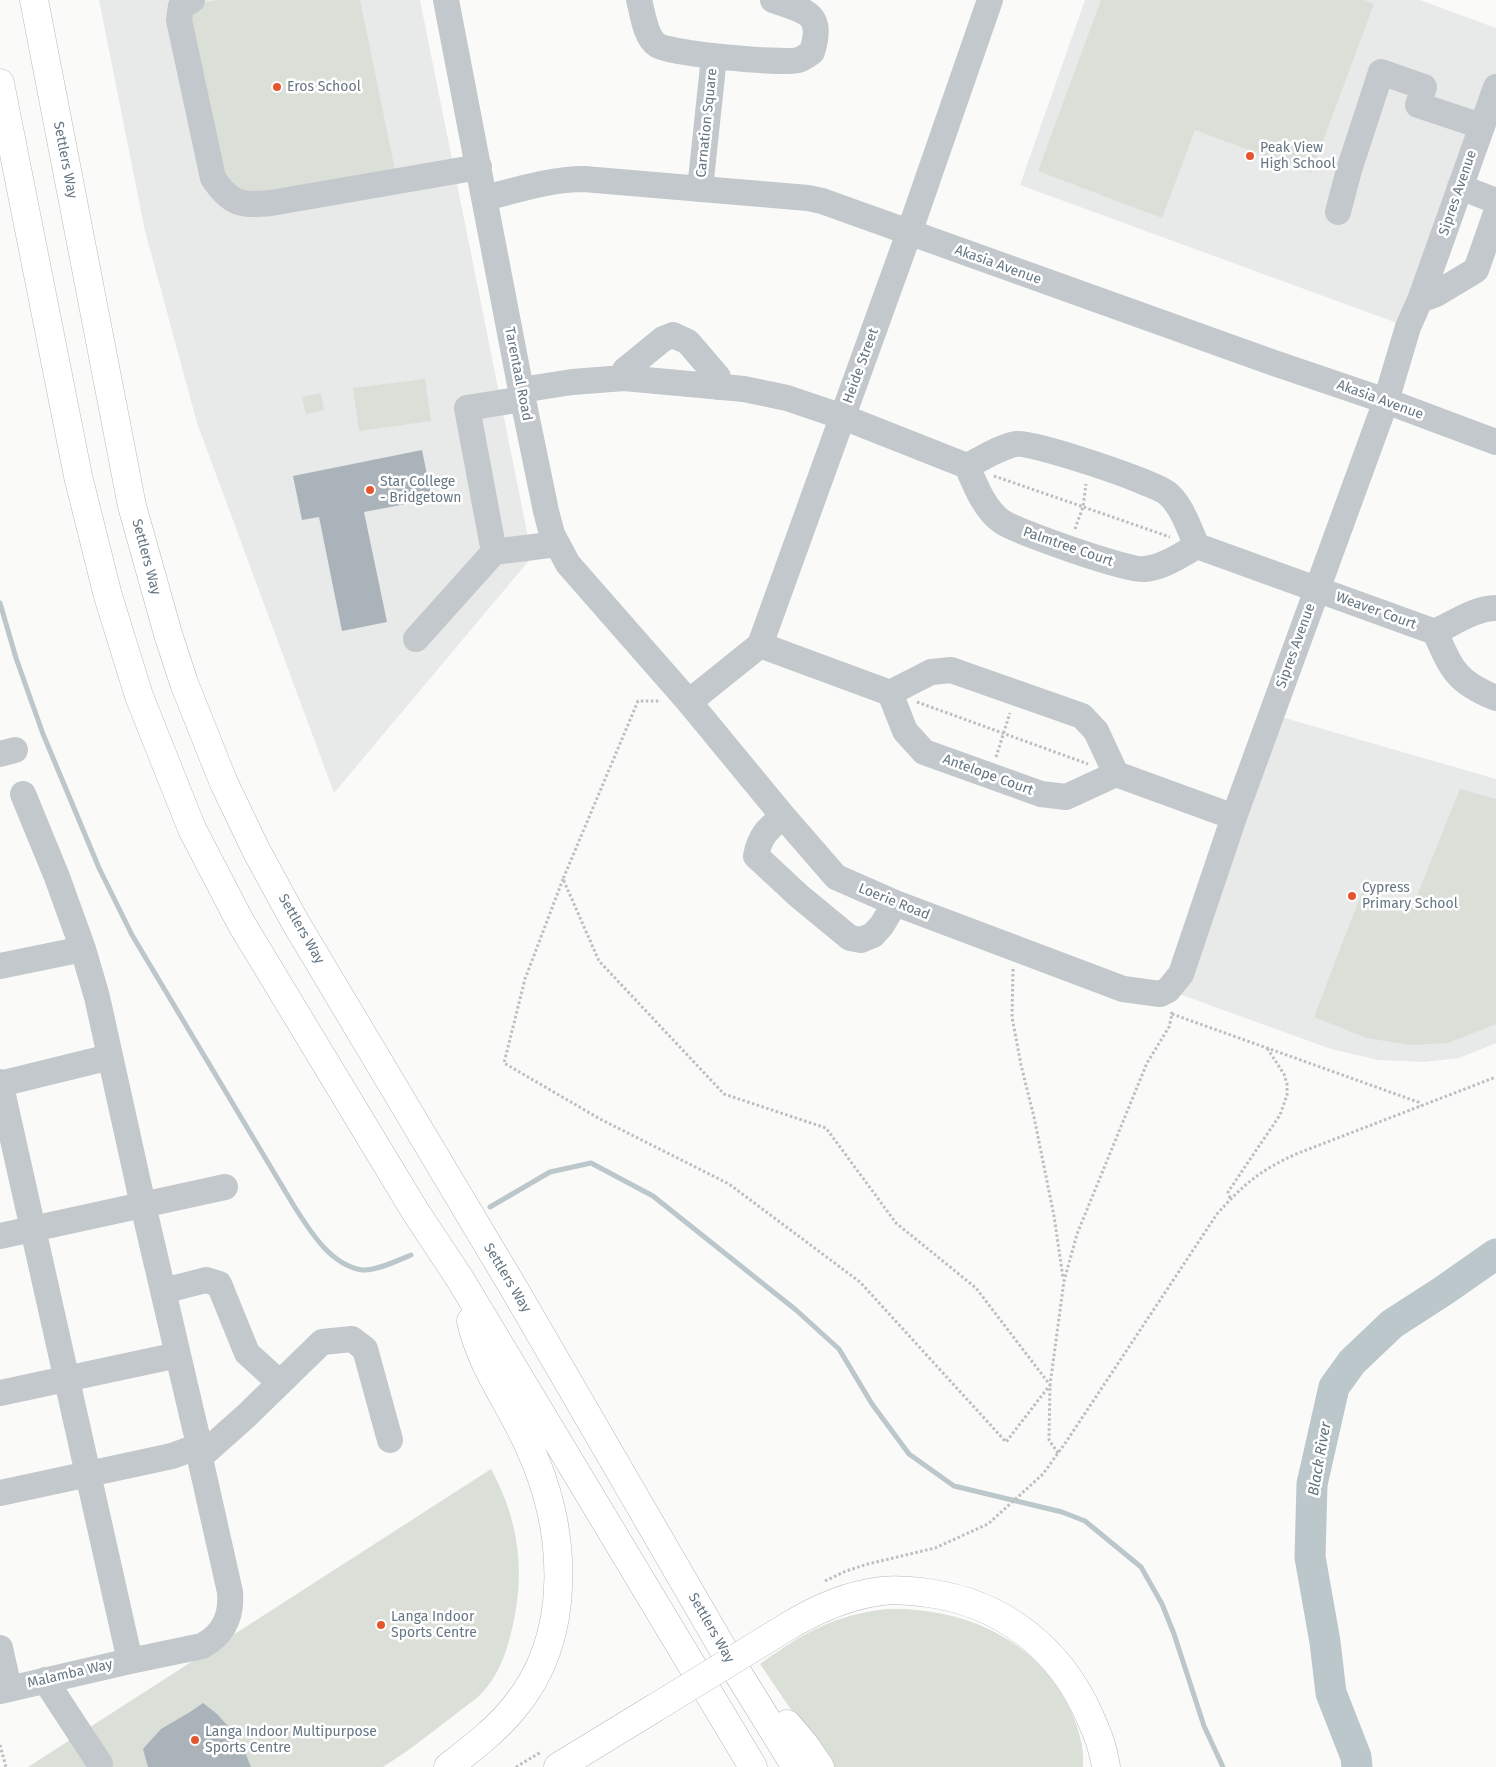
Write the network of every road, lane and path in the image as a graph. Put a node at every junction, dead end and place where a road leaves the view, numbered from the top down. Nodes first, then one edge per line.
1 (34, 0) edge
2 (192, 0) edge
3 (446, 0) edge
4 (639, 0) edge
5 (773, 0) edge
6 (990, 0) edge
7 (714, 56) junction
8 (0, 83) edge
9 (1496, 87) edge
10 (1481, 126) junction
11 (478, 167) junction
12 (1460, 187) junction
13 (700, 189) junction
14 (485, 198) junction
15 (1496, 201) edge
16 (1338, 212) dead end
17 (1496, 213) edge
18 (909, 233) junction
19 (1420, 300) junction
20 (624, 378) junction
21 (718, 386) junction
22 (522, 394) junction
23 (1386, 401) junction
24 (843, 417) junction
25 (1496, 442) edge
26 (1089, 463) junction
27 (967, 466) junction
28 (1083, 507) junction
29 (557, 544) junction
30 (1197, 546) junction
31 (1069, 548) junction
32 (494, 552) junction
33 (1317, 589) junction
34 (1496, 608) edge
35 (1436, 632) junction
36 (416, 639) dead end
37 (760, 645) junction
38 (890, 693) junction
39 (1017, 694) junction
40 (1496, 698) edge
41 (690, 702) junction
42 (1003, 733) junction
43 (1116, 774) junction
44 (992, 776) junction
45 (23, 794) dead end
46 (784, 816) junction
47 (1234, 817) junction
48 (563, 879) junction
49 (895, 903) junction
50 (1014, 948) junction
51 (83, 949) junction
52 (0, 966) edge
53 (1167, 1000) junction
54 (1266, 1047) junction
55 (110, 1057) junction
56 (1496, 1077) edge
57 (0, 1083) edge
58 (1420, 1106) junction
59 (225, 1187) dead end
60 (1230, 1199) junction
61 (143, 1205) junction
62 (33, 1229) junction
63 (0, 1236) edge
64 (1064, 1281) junction
65 (465, 1287) junction
66 (163, 1291) junction
67 (178, 1355) junction
68 (67, 1378) junction
69 (280, 1383) junction
70 (1050, 1386) junction
71 (0, 1394) edge
72 (390, 1440) dead end
73 (199, 1451) junction
74 (1058, 1453) junction
75 (89, 1475) junction
76 (0, 1493) edge
77 (824, 1582) dead end
78 (0, 1648) edge
79 (723, 1649) junction
80 (130, 1661) junction
81 (46, 1680) junction
82 (4, 1690) edge
83 (1081, 1698) junction
84 (0, 1745) edge
85 (100, 1764) dead end
86 (6, 1767) edge
87 (448, 1767) edge
88 (558, 1767) edge
89 (753, 1767) edge
90 (796, 1767) edge
91 (820, 1767) edge
92 (1089, 1767) edge
93 (1106, 1767) edge

1 - 79 highway, Settlers Way
2 - 11 street
3 - 11 street, Tarentaal Road
4 - 7 street, Carnation Square
5 - 7 street, Carnation Square
6 - 18 street, Heide Street
7 - 13 street, Carnation Square
8 - 65 highway
9 - 10 street, Sipres Avenue
10 - 12 street, Sipres Avenue
10 - 16 street
11 - 14 street, Tarentaal Road
12 - 15 street
12 - 19 street, Sipres Avenue
13 - 14 street, Akasia Avenue
13 - 18 street, Akasia Avenue
14 - 22 street, Tarentaal Road
17 - 19 street
18 - 23 street, Akasia Avenue
18 - 24 street, Heide Street
19 - 23 street, Sipres Avenue
20 - 21 street
20 - 21 street
20 - 22 street
21 - 24 street
22 - 29 street, Tarentaal Road
22 - 32 street
23 - 25 street, Akasia Avenue
23 - 33 street, Sipres Avenue
24 - 27 street
24 - 37 street, Heide Street
26 - 27 street
26 - 28 path
26 - 30 street
27 - 28 path
27 - 31 street, Palmtree Court
28 - 30 path
28 - 31 path
29 - 32 street
29 - 41 street, Tarentaal Road
30 - 31 street, Palmtree Court
30 - 33 street
32 - 36 street
33 - 35 street, Weaver Court
33 - 47 street, Sipres Avenue
34 - 35 street
35 - 40 street
37 - 38 street
37 - 41 street
38 - 39 street
38 - 42 path
38 - 44 street, Antelope Court
39 - 42 path
39 - 43 street
41 - 46 street, Loerie Road
41 - 48 path
42 - 43 path
42 - 44 path
43 - 44 street, Antelope Court
43 - 47 street
45 - 51 street, Malamba Way
46 - 49 street, Loerie Road
46 - 49 street
47 - 53 street, Sipres Avenue
48 - 70 path
48 - 70 path
49 - 50 street, Loerie Road
50 - 53 street, Loerie Road
50 - 64 path
51 - 52 street
51 - 55 street, Malamba Way
53 - 54 path
53 - 64 path
54 - 58 path
54 - 60 path
55 - 57 street
55 - 61 street, Malamba Way
56 - 58 path
57 - 62 street
58 - 60 path
59 - 61 street
60 - 74 path
61 - 62 street
61 - 66 street, Malamba Way
62 - 63 street
62 - 68 street
64 - 70 path
65 - 87 highway
65 - 89 highway
66 - 67 street, Malamba Way
66 - 69 street
67 - 68 street
67 - 73 street, Malamba Way
68 - 71 street
68 - 75 street
69 - 72 street
69 - 73 street
70 - 74 path
73 - 75 street
73 - 80 street, Malamba Way
74 - 77 path
75 - 76 street
75 - 80 street
78 - 82 street, Malamba Way
79 - 90 highway, Settlers Way
79 - 91 highway
80 - 81 street, Malamba Way
81 - 82 street, Malamba Way
81 - 85 street
83 - 88 highway, bridge
83 - 92 highway
83 - 93 highway
84 - 86 path

